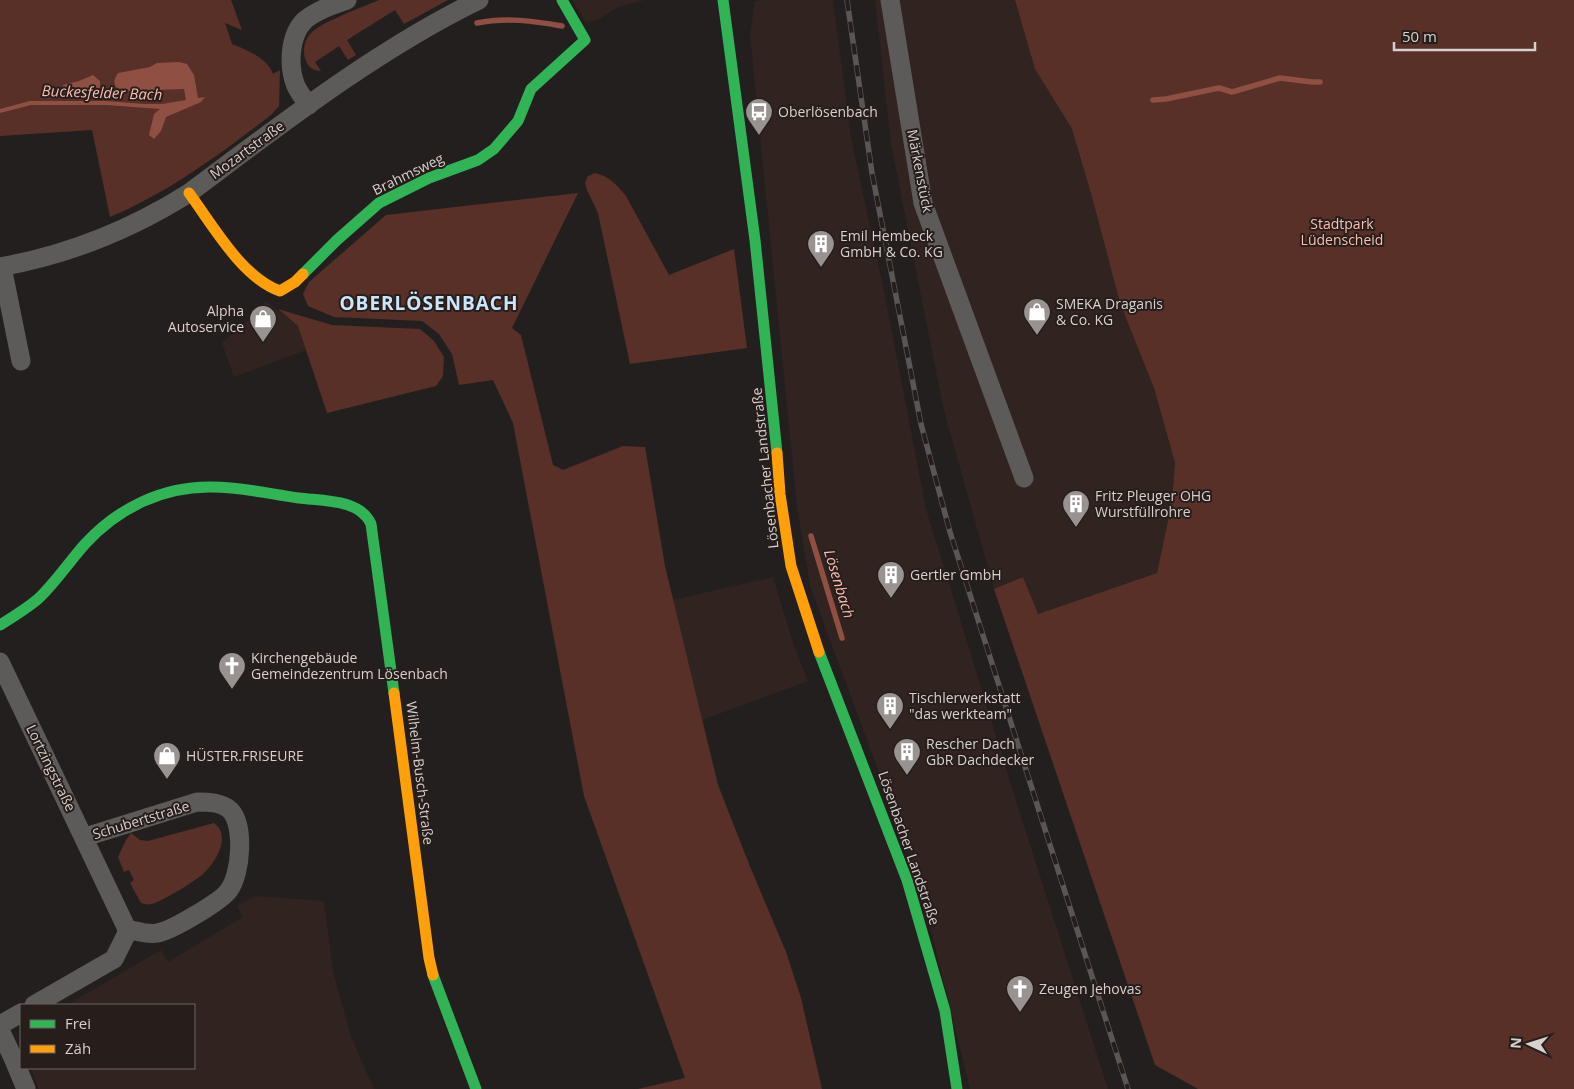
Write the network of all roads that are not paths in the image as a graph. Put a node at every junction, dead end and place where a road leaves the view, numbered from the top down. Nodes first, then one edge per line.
1 (347, 0) edge
2 (479, 0) edge
3 (562, 0) edge
4 (723, 0) edge
5 (890, 0) edge
6 (309, 105) junction
7 (190, 193) junction
8 (1, 267) edge
9 (21, 361) dead end
10 (1024, 478) dead end
11 (0, 625) edge
12 (0, 662) edge
13 (85, 837) junction
14 (127, 928) junction
15 (36, 1004) edge
16 (20, 1014) edge
17 (0, 1025) edge
18 (0, 1030) edge
19 (26, 1089) edge
20 (476, 1089) edge
21 (957, 1089) edge

1 - 6 street
2 - 6 street, Mozartstraße
3 - 7 street, Brahmsweg
4 - 21 street, Lösenbacher Landstraße
5 - 10 street, Märkenstück
6 - 7 street, Mozartstraße
7 - 8 street, Mozartstraße
8 - 9 street
11 - 20 street, Wilhelm-Busch-Straße
12 - 13 street, Lortzingstraße
13 - 14 street, Lortzingstraße
13 - 14 street, Schubertstraße
14 - 15 street
16 - 17 street
18 - 19 street

